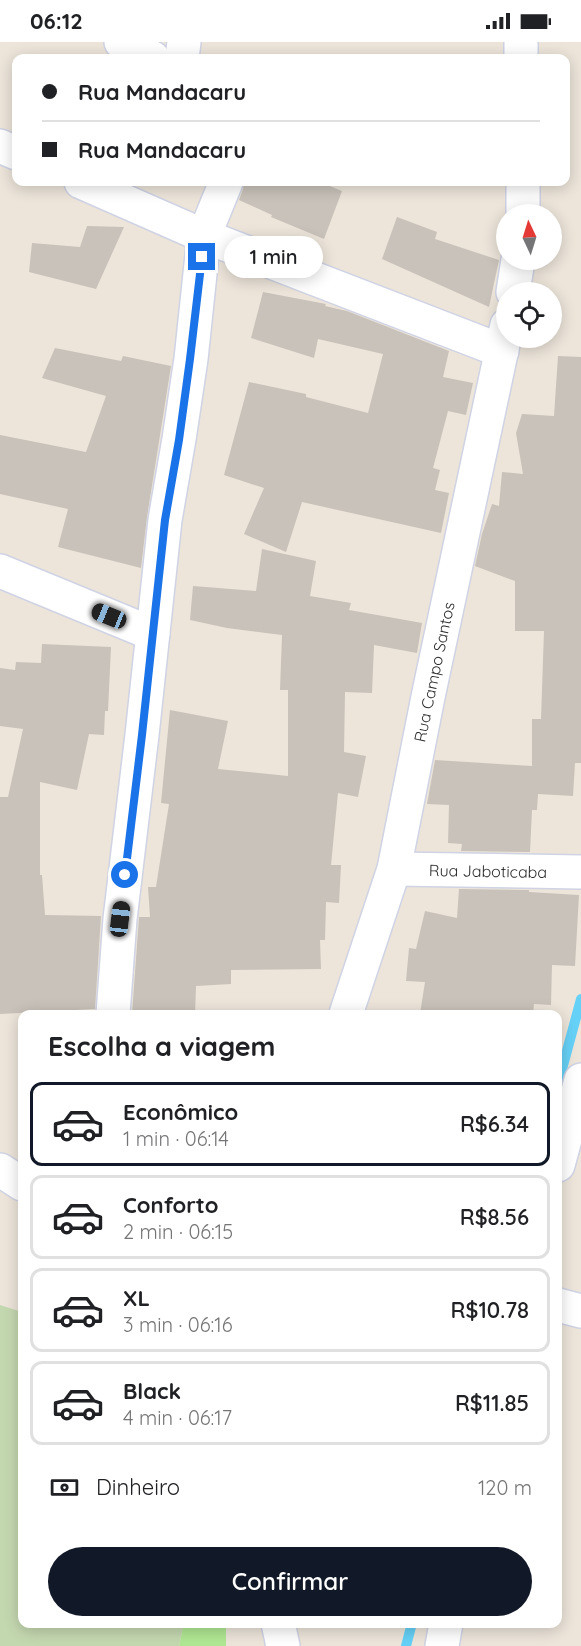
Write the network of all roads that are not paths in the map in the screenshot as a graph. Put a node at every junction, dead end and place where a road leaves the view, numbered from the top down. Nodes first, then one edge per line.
1 (121, 42) edge
2 (145, 54) edge
3 (90, 186) edge
4 (224, 186) edge
5 (523, 186) edge
6 (523, 204) edge
7 (204, 236) junction
8 (496, 335) edge
9 (503, 348) edge
10 (0, 571) edge
11 (153, 634) junction
12 (394, 869) junction
13 (581, 872) edge
14 (113, 1010) edge
15 (347, 1010) edge
16 (581, 1080) edge
17 (562, 1150) edge
18 (0, 1170) edge
19 (18, 1181) edge
20 (562, 1306) edge
21 (581, 1311) edge
22 (279, 1628) edge
23 (445, 1628) edge
24 (283, 1646) edge
25 (442, 1646) edge

1 - 2 street
3 - 7 street
4 - 7 street
5 - 6 street
7 - 8 street
7 - 11 street
9 - 12 street, Rua Campo Santos
10 - 11 street
11 - 14 street
12 - 13 street, Rua Jaboticaba
12 - 15 street, Rua Campo Santos
16 - 17 street
18 - 19 street
20 - 21 street
22 - 24 street
23 - 25 street

